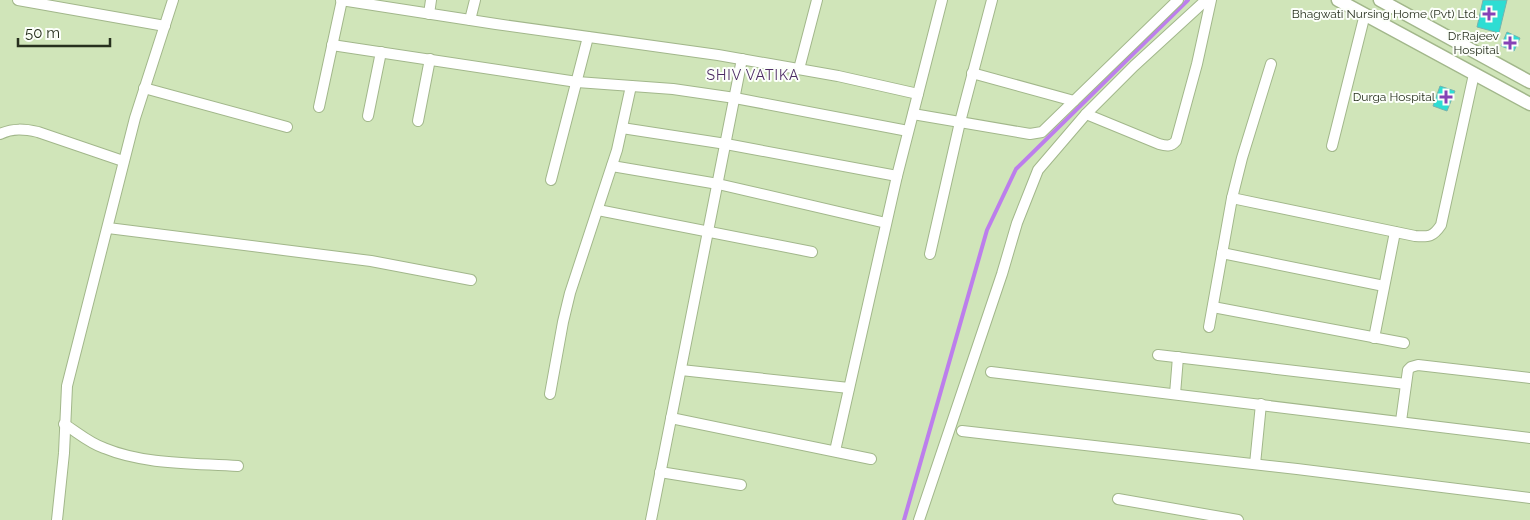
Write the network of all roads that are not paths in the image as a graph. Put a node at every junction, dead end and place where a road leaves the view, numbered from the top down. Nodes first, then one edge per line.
1 (18, 0) edge
2 (173, 0) edge
3 (341, 0) edge
4 (431, 0) edge
5 (475, 0) edge
6 (817, 0) edge
7 (942, 0) edge
8 (992, 0) edge
9 (1178, 0) edge
10 (1206, 0) edge
11 (1211, 0) edge
12 (1338, 0) edge
13 (1380, 0) edge
14 (429, 14) junction
15 (1365, 14) junction
16 (470, 20) junction
17 (165, 26) junction
18 (588, 37) junction
19 (332, 45) junction
20 (381, 52) junction
21 (430, 59) junction
22 (742, 59) junction
23 (1271, 64) dead end
24 (799, 69) junction
25 (972, 73) junction
26 (1474, 74) junction
27 (577, 82) junction
28 (1530, 82) edge
29 (631, 86) junction
30 (144, 88) junction
31 (918, 94) junction
32 (735, 98) junction
33 (1074, 101) junction
34 (1530, 104) edge
35 (319, 107) dead end
36 (913, 114) junction
37 (1086, 114) junction
38 (368, 116) dead end
39 (418, 121) dead end
40 (960, 122) junction
41 (287, 127) dead end
42 (622, 128) junction
43 (908, 131) junction
44 (0, 134) edge
45 (726, 144) junction
46 (1332, 146) dead end
47 (123, 161) junction
48 (612, 166) junction
49 (897, 176) junction
50 (551, 180) dead end
51 (718, 184) junction
52 (1232, 198) junction
53 (598, 210) junction
54 (886, 223) junction
55 (108, 228) junction
56 (709, 231) junction
57 (1396, 232) junction
58 (812, 252) dead end
59 (1222, 253) junction
60 (930, 254) dead end
61 (471, 280) dead end
62 (1384, 286) junction
63 (1213, 307) junction
64 (1209, 327) dead end
65 (1374, 338) junction
66 (1404, 343) dead end
67 (1158, 355) dead end
68 (1178, 357) junction
69 (681, 370) junction
70 (991, 372) dead end
71 (1530, 378) edge
72 (1406, 384) junction
73 (849, 388) junction
74 (550, 394) dead end
75 (1175, 394) junction
76 (1261, 404) junction
77 (671, 418) junction
78 (1401, 421) junction
79 (64, 424) junction
80 (962, 431) dead end
81 (1530, 438) edge
82 (835, 452) junction
83 (871, 459) dead end
84 (1255, 464) junction
85 (238, 466) dead end
86 (660, 472) junction
87 (741, 485) dead end
88 (1530, 498) edge
89 (1118, 499) dead end
90 (1193, 516) edge
91 (56, 520) edge
92 (651, 520) edge
93 (919, 520) edge
94 (1238, 520) edge

1 - 17 street
2 - 17 street
3 - 14 street
3 - 19 street
4 - 14 street
5 - 16 street
6 - 24 street
7 - 31 street
8 - 25 street
9 - 33 street
10 - 37 street
11 - 37 street
12 - 15 street
13 - 28 street
14 - 16 street
15 - 26 street
15 - 46 street
16 - 18 street
17 - 30 street
18 - 22 street
18 - 27 street
19 - 20 street
19 - 35 street
20 - 21 street
20 - 38 street
21 - 27 street
21 - 39 street
22 - 24 street
22 - 32 street
23 - 52 street
24 - 31 street
25 - 33 street
25 - 40 street
26 - 34 street
26 - 57 street
27 - 29 street
27 - 50 street
29 - 32 street
29 - 42 street
30 - 41 street
30 - 47 street
31 - 36 street
32 - 43 street
32 - 45 street
33 - 40 street
36 - 40 street
36 - 43 street
37 - 93 street
40 - 60 street
42 - 45 street
42 - 48 street
43 - 49 street
44 - 47 street
45 - 49 street
45 - 51 street
47 - 55 street
48 - 51 street
48 - 53 street
49 - 54 street
51 - 54 street
51 - 56 street
52 - 57 street
52 - 59 street
53 - 56 street
53 - 74 street
54 - 73 street
55 - 61 street
55 - 79 street
56 - 58 street
56 - 69 street
57 - 62 street
59 - 62 street
59 - 63 street
62 - 65 street
63 - 64 street
63 - 65 street
65 - 66 street
67 - 68 street
68 - 72 street
68 - 75 street
69 - 73 street
69 - 77 street
70 - 75 street
71 - 72 street
72 - 78 street
73 - 82 street
75 - 76 street
76 - 78 street
76 - 84 street
77 - 82 street
77 - 86 street
78 - 81 street
79 - 85 street
79 - 91 street
80 - 84 street
82 - 83 street
84 - 88 street
86 - 87 street
86 - 92 street
89 - 90 street
90 - 94 street

